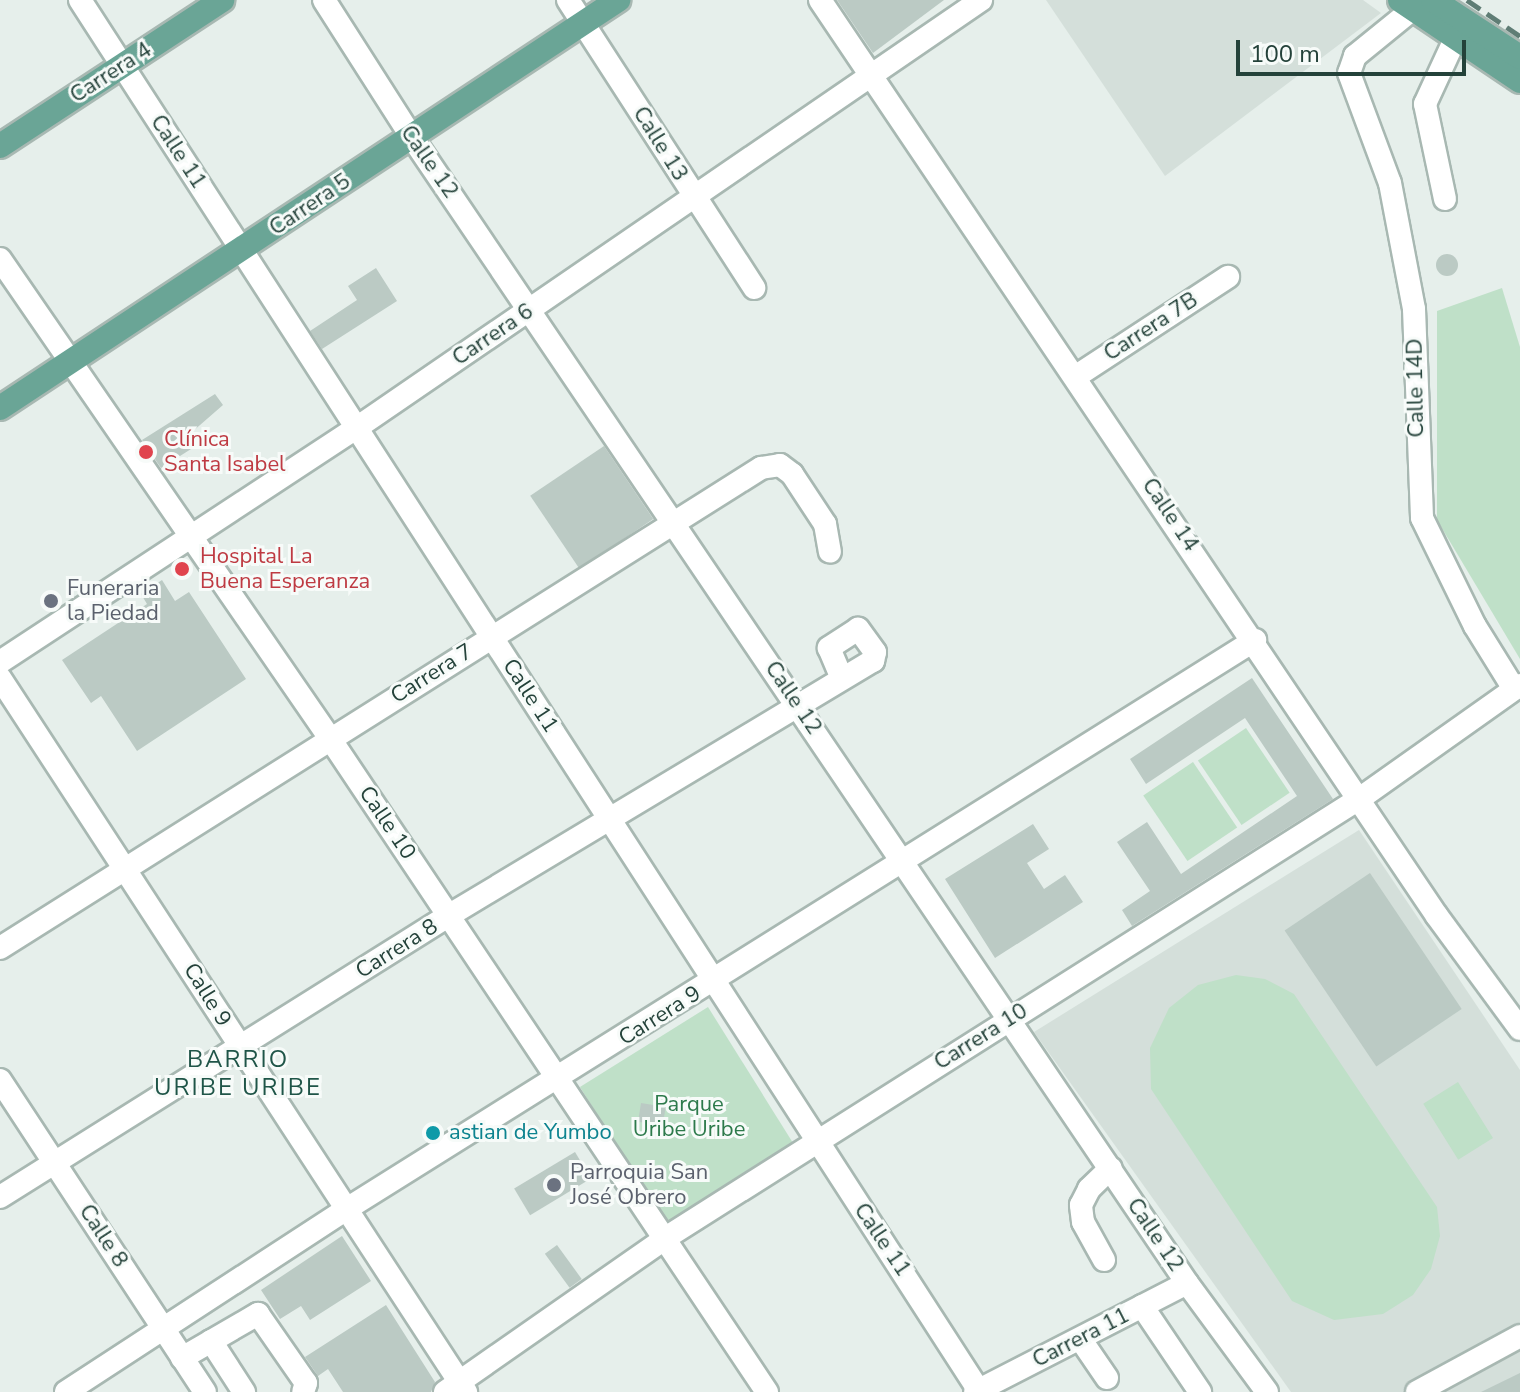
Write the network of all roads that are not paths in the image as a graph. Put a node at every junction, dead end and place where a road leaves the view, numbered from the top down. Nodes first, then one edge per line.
1 (80, 0) edge
2 (222, 0) edge
3 (324, 0) edge
4 (568, 0) edge
5 (618, 0) edge
6 (820, 0) edge
7 (981, 0) edge
8 (1417, 2) edge
9 (584, 24) junction
10 (1462, 32) junction
11 (1520, 57) edge
12 (122, 65) junction
13 (871, 76) junction
14 (1520, 81) edge
15 (411, 136) junction
16 (0, 146) edge
17 (694, 197) junction
18 (1445, 199) dead end
19 (242, 252) junction
20 (0, 259) edge
21 (1228, 277) dead end
22 (754, 288) dead end
23 (532, 308) junction
24 (69, 364) junction
25 (1075, 377) junction
26 (0, 408) edge
27 (355, 429) junction
28 (673, 522) junction
29 (189, 538) junction
30 (830, 552) dead end
31 (491, 637) junction
32 (1255, 640) junction
33 (0, 662) edge
34 (0, 678) edge
35 (842, 678) dead end
36 (1517, 687) edge
37 (796, 703) junction
38 (329, 737) junction
39 (1362, 797) junction
40 (611, 817) junction
41 (905, 861) junction
42 (128, 868) junction
43 (448, 916) junction
44 (0, 948) edge
45 (713, 982) junction
46 (1010, 1019) junction
47 (1520, 1029) edge
48 (239, 1048) junction
49 (0, 1080) edge
50 (558, 1080) junction
51 (815, 1141) junction
52 (55, 1162) junction
53 (1111, 1168) junction
54 (0, 1197) edge
55 (345, 1210) junction
56 (667, 1237) junction
57 (1104, 1260) dead end
58 (1187, 1283) junction
59 (1142, 1306) junction
60 (163, 1329) junction
61 (1520, 1336) edge
62 (1081, 1340) junction
63 (211, 1341) junction
64 (182, 1358) junction
65 (1107, 1378) dead end
66 (457, 1389) edge
67 (978, 1391) edge
68 (66, 1392) edge
69 (205, 1392) edge
70 (244, 1392) edge
71 (303, 1392) edge
72 (767, 1392) edge
73 (1200, 1392) edge
74 (1267, 1392) edge
75 (1417, 1392) edge

1 - 12 street, Calle 11
2 - 12 main road, Carrera 4
3 - 15 street, Calle 12
4 - 9 street, Calle 13
5 - 9 main road, Carrera 5
6 - 13 street, Calle 14
7 - 13 street, Carrera 6
8 - 10 main road
8 - 36 street, Calle 14D
9 - 15 main road, Carrera 5
9 - 17 street, Calle 13
10 - 11 main road
10 - 14 main road
10 - 18 street
12 - 16 main road, Carrera 4
12 - 19 street, Calle 11
13 - 17 street, Carrera 6
13 - 25 street, Calle 14
15 - 19 main road, Carrera 5
15 - 23 street, Calle 12
17 - 22 street, Calle 13
17 - 23 street, Carrera 6
19 - 24 main road, Carrera 5
19 - 27 street, Calle 11
20 - 24 street, Calle 10
21 - 25 street, Carrera 7B
23 - 27 street, Carrera 6
23 - 28 street, Calle 12
24 - 26 main road, Carrera 5
24 - 29 street, Calle 10
25 - 32 street, Calle 14
27 - 29 street, Carrera 6
27 - 31 street, Calle 11
28 - 30 street, Carrera 7
28 - 31 street, Carrera 7
28 - 37 street, Calle 12
29 - 33 street, Carrera 6
29 - 38 street, Calle 10
31 - 38 street, Carrera 7
31 - 40 street, Calle 11
32 - 39 street, Calle 14
32 - 41 street, Carrera 9
34 - 42 street, Calle 9
35 - 37 street, Carrera 8
36 - 39 street, Carrera 10
37 - 40 street, Carrera 8
37 - 41 street, Calle 12
38 - 42 street, Carrera 7
38 - 43 street, Calle 10
39 - 46 street, Carrera 10
39 - 47 street, Calle 14
40 - 43 street, Carrera 8
40 - 45 street, Calle 11
41 - 45 street, Carrera 9
41 - 46 street, Calle 12
42 - 44 street, Carrera 7
42 - 48 street, Calle 9
43 - 48 street, Carrera 8
43 - 50 street, Calle 10
45 - 50 street, Carrera 9
45 - 51 street, Calle 11
46 - 51 street, Carrera 10
46 - 53 street, Calle 12
48 - 52 street, Carrera 8
48 - 55 street, Calle 9
49 - 52 street, Calle 8
50 - 55 street, Carrera 9
50 - 56 street, Calle 10
51 - 56 street, Carrera 10
51 - 67 street, Calle 11
52 - 54 street, Carrera 8
52 - 60 street, Calle 8
53 - 57 street
53 - 58 street, Calle 12
55 - 60 street, Carrera 9
55 - 66 street, Calle 9
56 - 66 street, Carrera 10
56 - 72 street, Calle 10
58 - 59 street, Carrera 11
58 - 74 street, Calle 12
59 - 62 street, Carrera 11
59 - 73 street
60 - 64 street, Calle 8
60 - 68 street, Carrera 9
61 - 75 street
62 - 65 street
62 - 67 street, Carrera 11
63 - 64 street
63 - 70 street
63 - 71 street
64 - 69 street, Calle 8

